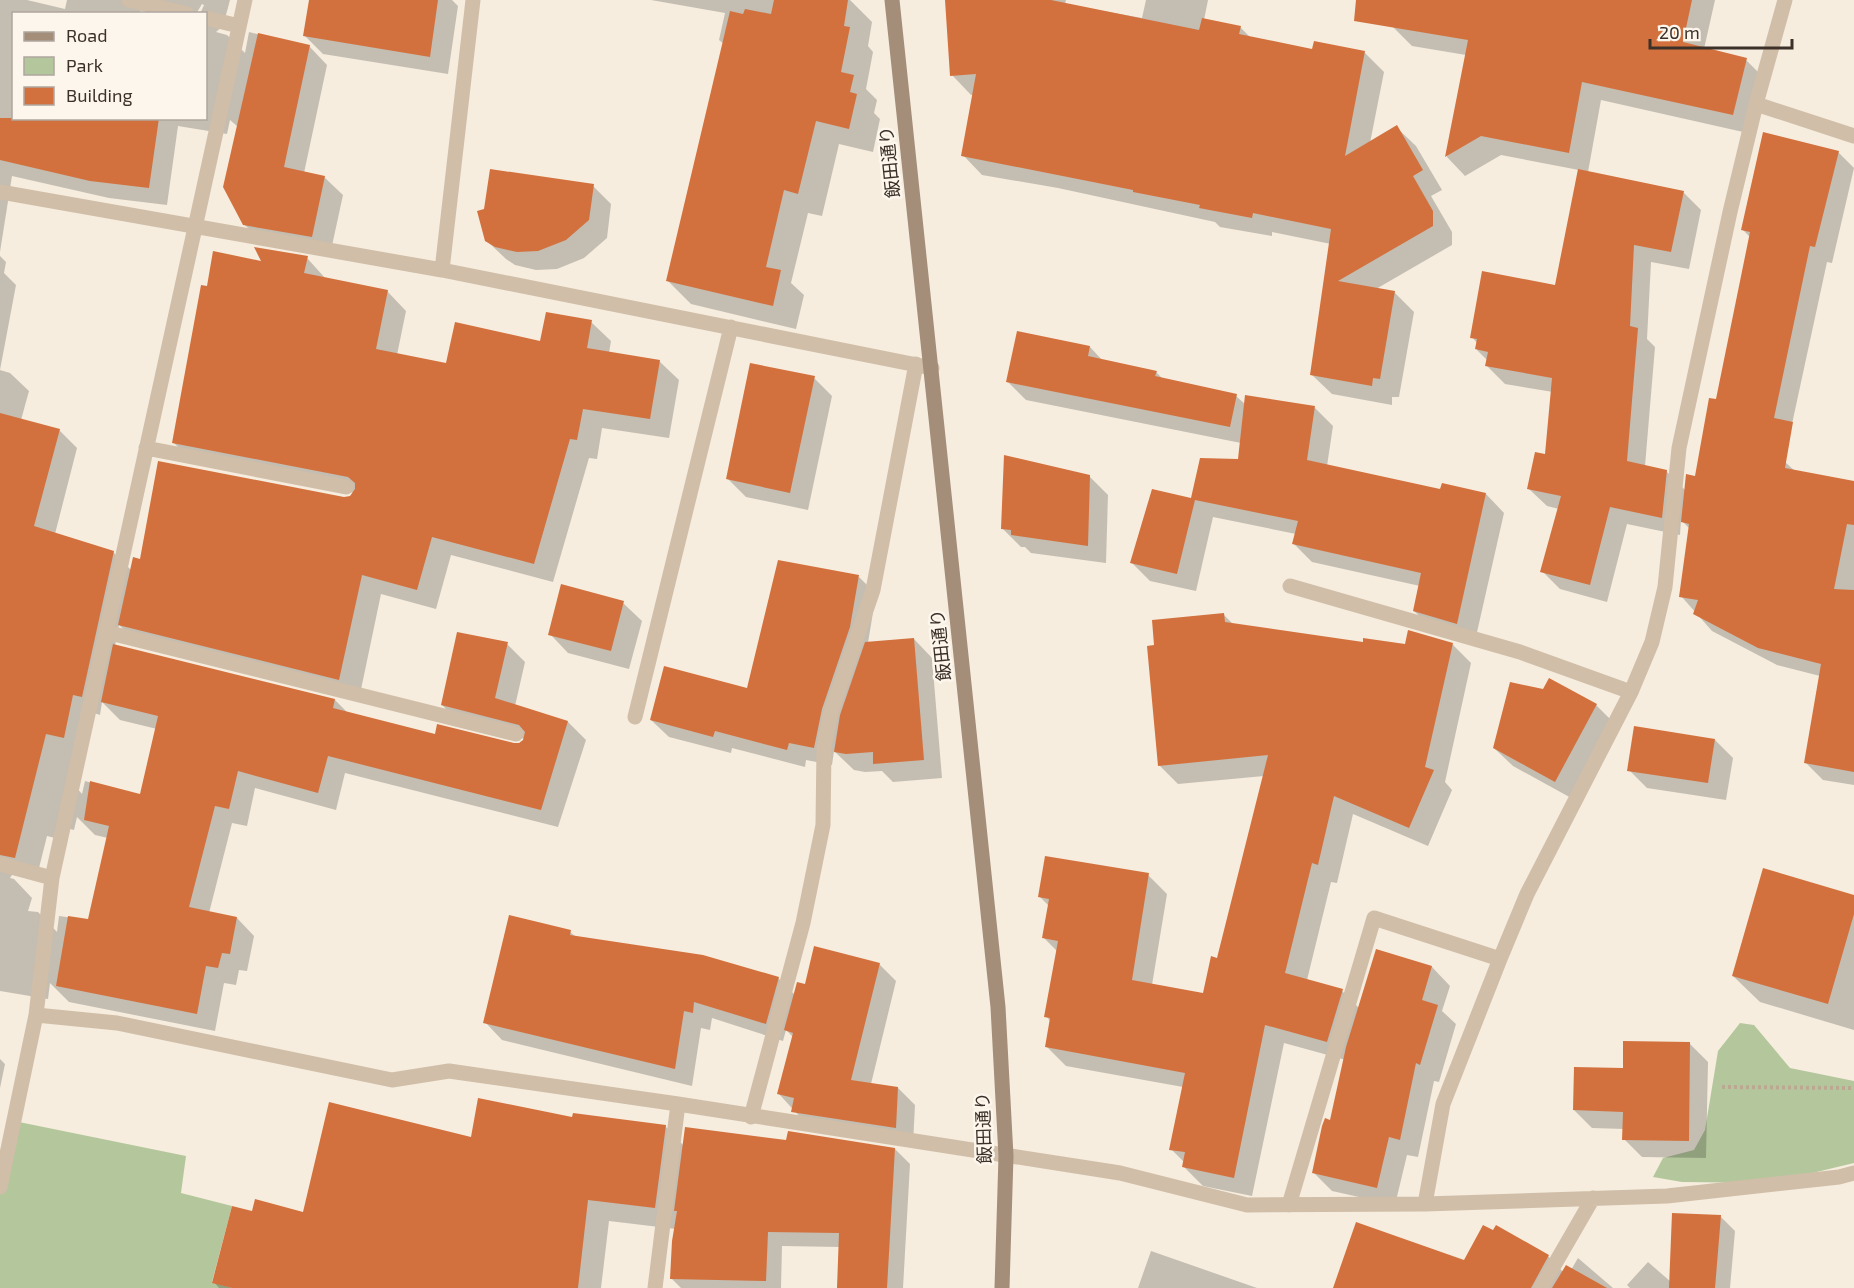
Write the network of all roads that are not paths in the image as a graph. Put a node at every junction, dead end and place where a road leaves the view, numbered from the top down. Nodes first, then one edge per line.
1 (129, 0) edge
2 (245, 0) edge
3 (473, 0) edge
4 (891, 0) edge
5 (1785, 0) edge
6 (179, 12) edge
7 (207, 18) edge
8 (239, 26) junction
9 (1756, 104) junction
10 (1854, 136) edge
11 (0, 192) edge
12 (194, 227) junction
13 (442, 270) junction
14 (730, 327) junction
15 (916, 364) junction
16 (932, 368) junction
17 (146, 448) junction
18 (346, 487) dead end
19 (1290, 586) dead end
20 (106, 632) junction
21 (1631, 692) junction
22 (635, 717) dead end
23 (516, 734) dead end
24 (0, 864) edge
25 (52, 878) junction
26 (1500, 959) junction
27 (36, 1015) junction
28 (678, 1104) junction
29 (752, 1117) junction
30 (1006, 1156) junction
31 (1854, 1173) edge
32 (0, 1187) edge
33 (1593, 1198) junction
34 (1425, 1204) junction
35 (1289, 1205) junction
36 (656, 1288) edge
37 (1002, 1288) edge
38 (1541, 1288) edge

1 - 6 lane
2 - 8 lane
3 - 13 lane
4 - 16 main road, 飯田通り
5 - 9 lane
7 - 8 lane
8 - 12 lane
9 - 10 lane
9 - 21 lane
11 - 12 lane
12 - 13 lane
12 - 17 lane
13 - 14 lane
14 - 15 lane
14 - 22 lane
15 - 16 lane
15 - 29 lane
16 - 30 main road, 飯田通り
17 - 18 lane
17 - 20 lane
19 - 21 lane
20 - 23 lane
20 - 25 lane
21 - 26 lane
24 - 25 lane
25 - 27 lane
26 - 34 lane
26 - 35 lane
27 - 28 lane
27 - 32 lane
28 - 29 lane
28 - 36 lane
29 - 30 lane
30 - 35 lane
30 - 37 main road, 飯田通り
31 - 33 lane
33 - 34 lane
33 - 38 lane
34 - 35 lane

